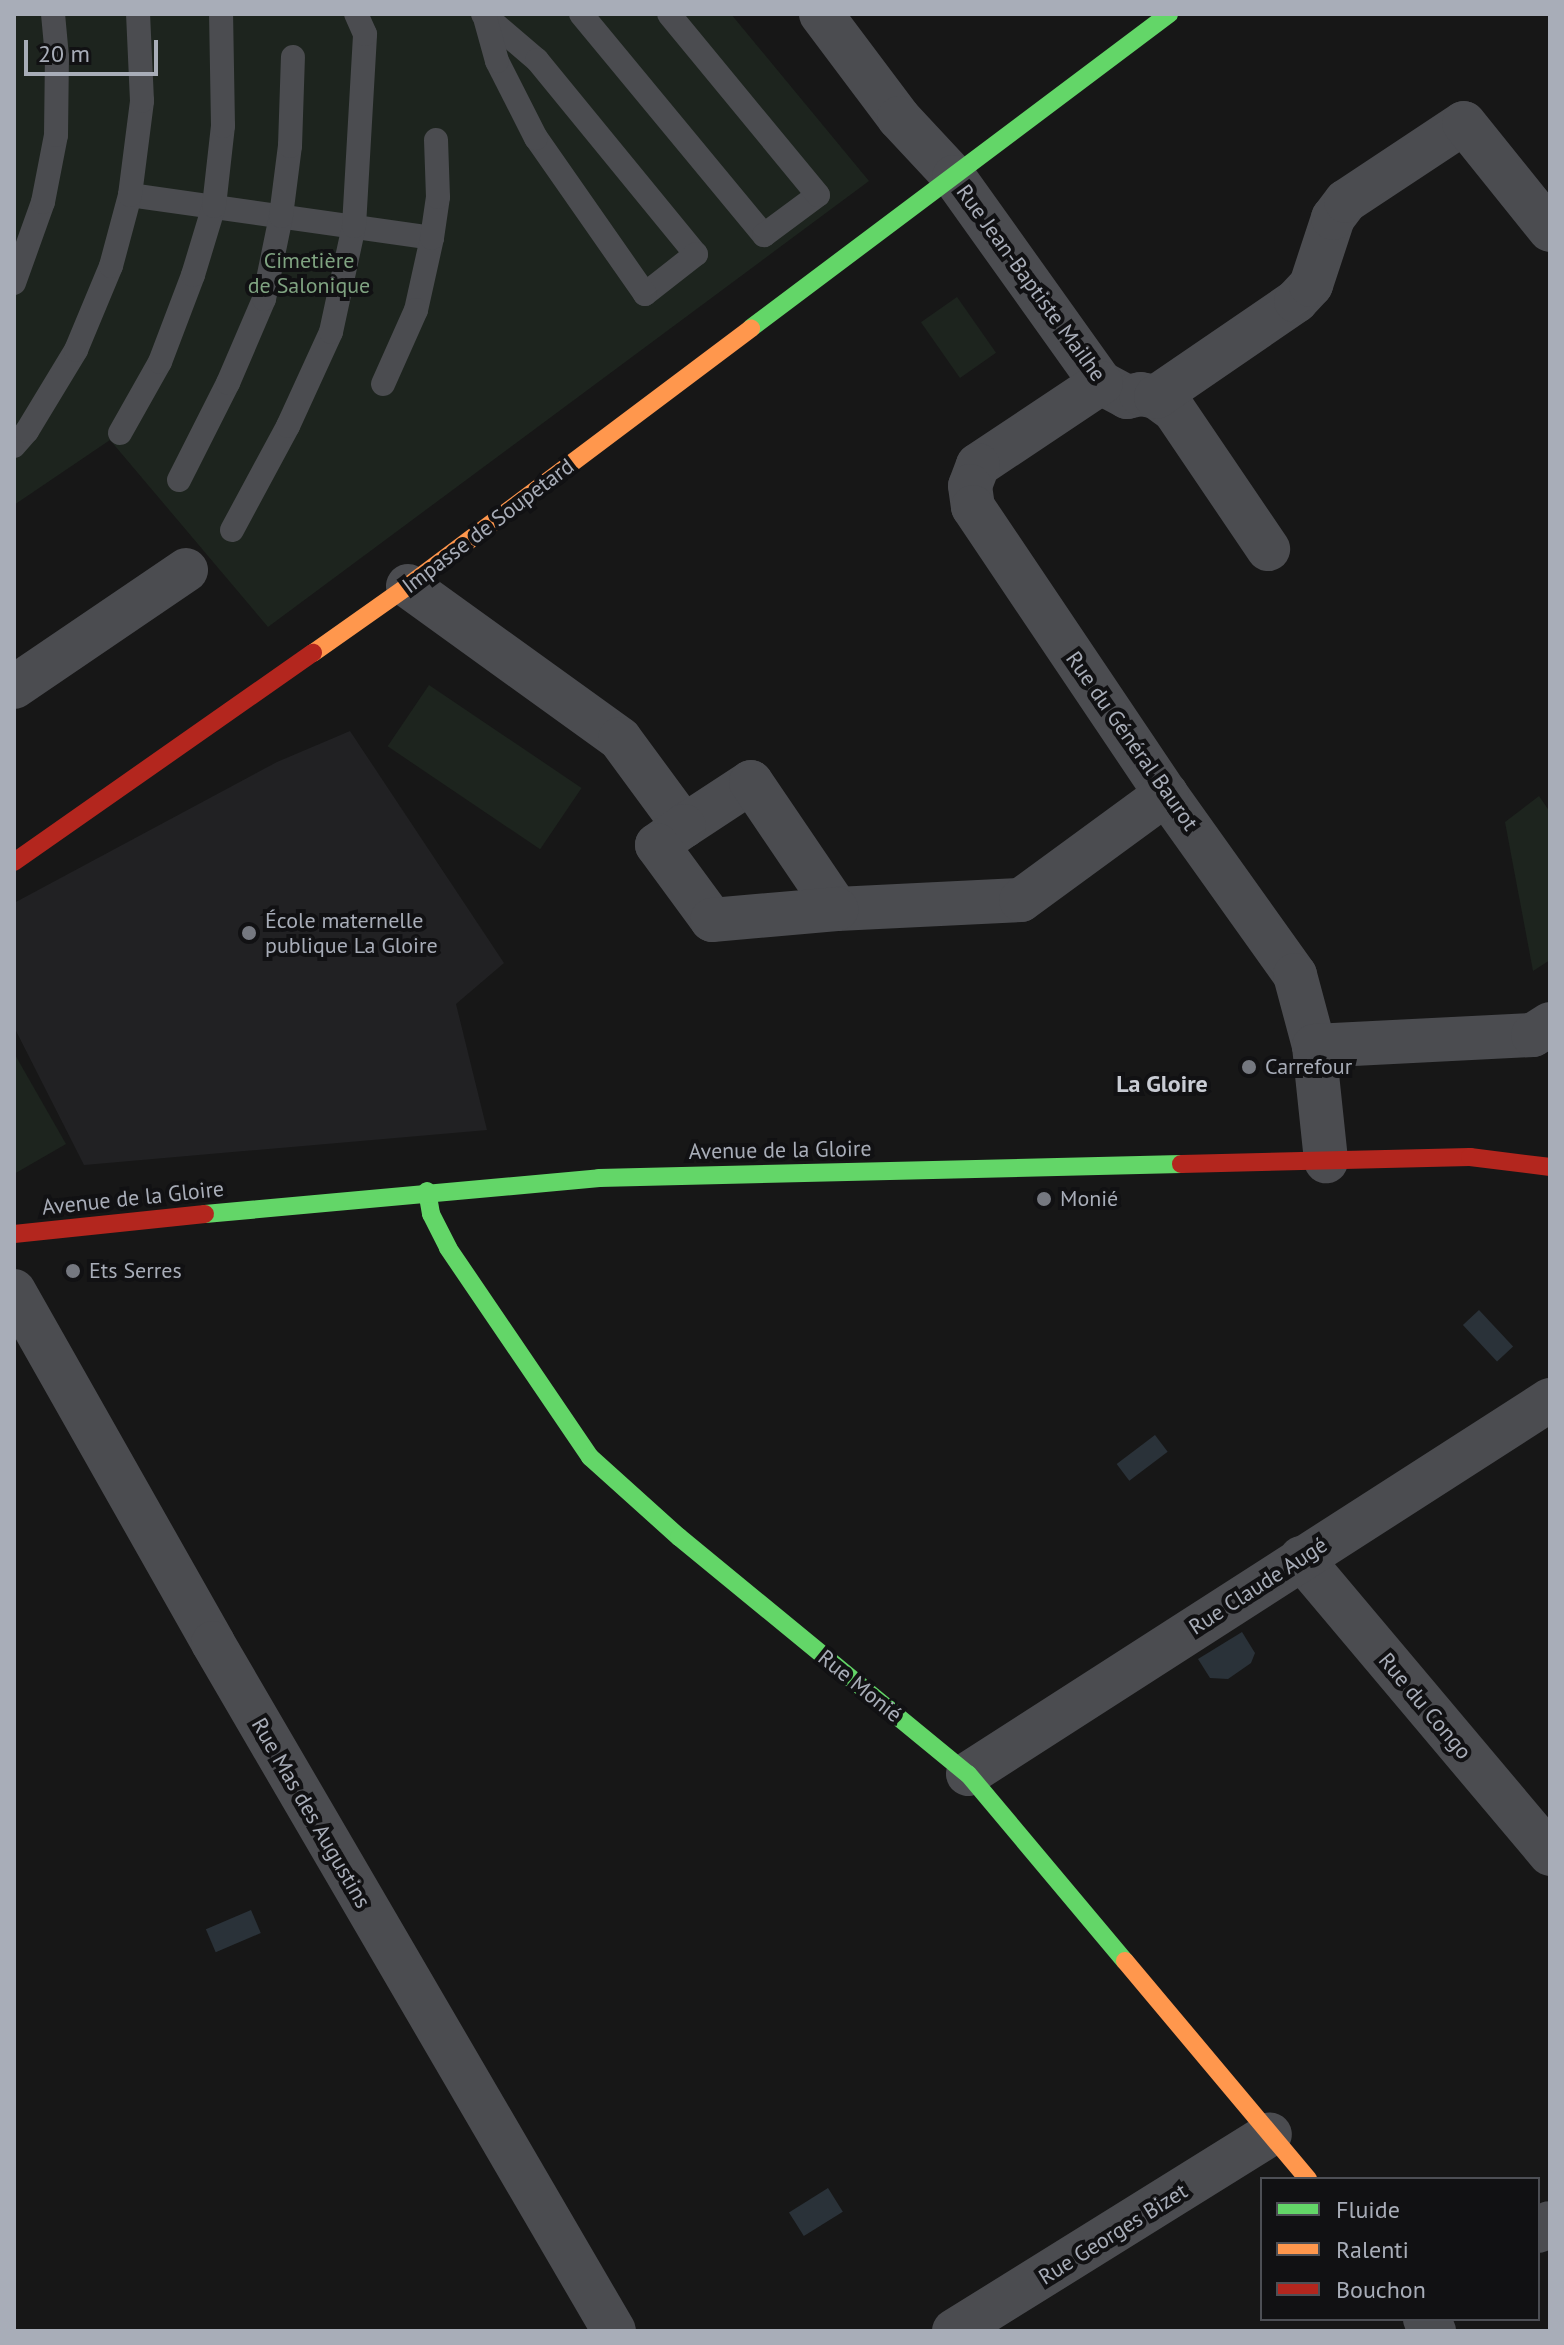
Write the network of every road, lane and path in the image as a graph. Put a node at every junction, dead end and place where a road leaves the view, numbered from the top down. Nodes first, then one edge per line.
1 (53, 14) edge
2 (138, 14) edge
3 (221, 14) edge
4 (356, 14) edge
5 (484, 14) edge
6 (581, 14) edge
7 (669, 14) edge
8 (821, 14) edge
9 (1169, 14) edge
10 (293, 57) dead end
11 (436, 140) dead end
12 (954, 177) junction
13 (130, 195) junction
14 (214, 206) junction
15 (281, 216) junction
16 (354, 226) junction
17 (1550, 230) edge
18 (432, 238) junction
19 (14, 283) edge
20 (1101, 383) junction
21 (383, 384) dead end
22 (1156, 397) junction
23 (120, 433) dead end
24 (14, 446) edge
25 (179, 480) dead end
26 (232, 530) dead end
27 (1268, 549) dead end
28 (186, 570) dead end
29 (408, 586) junction
30 (14, 687) edge
31 (1166, 794) junction
32 (684, 826) junction
33 (14, 862) edge
34 (837, 909) junction
35 (1550, 1024) edge
36 (1314, 1046) junction
37 (1326, 1161) junction
38 (1550, 1167) edge
39 (427, 1191) junction
40 (14, 1234) edge
41 (14, 1291) edge
42 (1550, 1400) edge
43 (1301, 1558) junction
44 (968, 1774) junction
45 (1550, 1854) edge
46 (1270, 2134) junction
47 (1306, 2177) edge
48 (614, 2331) edge
49 (954, 2331) edge

1 - 19 lane
2 - 13 lane
3 - 14 lane
4 - 16 lane
5 - 5 lane
6 - 7 lane
8 - 12 street
9 - 12 street, Impasse de Soupetard
10 - 15 lane
11 - 18 lane
12 - 20 street, Rue Jean-Baptiste Mailhe
12 - 29 street, Impasse de Soupetard
13 - 14 lane
13 - 24 lane
14 - 15 lane
14 - 23 lane
15 - 16 lane
15 - 25 lane
16 - 18 lane
16 - 26 lane
17 - 22 street
18 - 21 lane
20 - 22 street, Rue Jean-Baptiste Mailhe
20 - 31 street, Rue du Général Baurot
22 - 27 street
28 - 30 street
29 - 32 street
29 - 33 street, Impasse de Soupetard
31 - 34 street
31 - 36 street, Rue du Général Baurot
32 - 34 street
32 - 34 street
35 - 36 street
36 - 37 street, Rue du Général Baurot
37 - 38 street, Avenue de la Gloire
37 - 39 street, Avenue de la Gloire
39 - 40 street, Avenue de la Gloire
39 - 44 street, Rue Monié
41 - 48 street, Rue Mas des Augustins
42 - 43 street, Rue Claude Augé
43 - 44 street, Rue Claude Augé
43 - 45 street, Rue du Congo
44 - 46 street, Rue Monié
46 - 47 street, Rue Monié
46 - 49 street, Rue Georges Bizet

